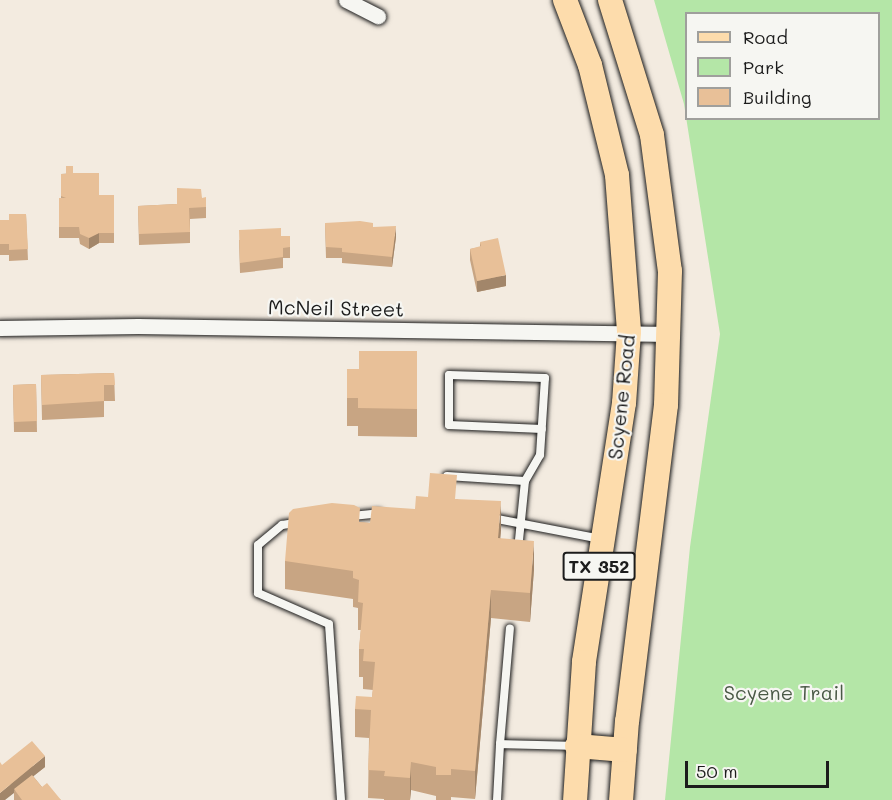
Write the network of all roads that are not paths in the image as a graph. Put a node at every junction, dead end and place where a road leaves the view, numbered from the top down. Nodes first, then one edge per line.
1 (346, 0) edge
2 (566, 0) edge
3 (610, 0) edge
4 (378, 16) dead end
5 (0, 328) edge
6 (629, 332) junction
7 (671, 334) junction
8 (542, 429) junction
9 (444, 476) edge
10 (525, 481) junction
11 (388, 512) edge
12 (341, 518) edge
13 (478, 518) edge
14 (306, 522) edge
15 (522, 523) junction
16 (603, 539) junction
17 (517, 554) edge
18 (510, 628) dead end
19 (500, 744) junction
20 (577, 746) junction
21 (625, 750) junction
22 (341, 800) edge
23 (497, 800) edge
24 (575, 800) edge
25 (621, 800) edge

1 - 4 street
2 - 6 main road, Scyene Road / TX 352
3 - 7 main road, TX 352
5 - 6 street, McNeil Street
6 - 7 street, McNeil Street
6 - 16 main road, Scyene Road / TX 352
7 - 21 main road, TX 352
8 - 8 lane
8 - 10 lane
9 - 10 lane
10 - 15 lane
11 - 12 lane
13 - 15 lane
14 - 22 lane
15 - 16 lane
15 - 17 lane
16 - 20 main road, Scyene Road / TX 352
18 - 19 lane
19 - 20 lane
19 - 23 lane
20 - 21 main road
20 - 24 main road, Scyene Road / TX 352
21 - 25 main road, TX 352

